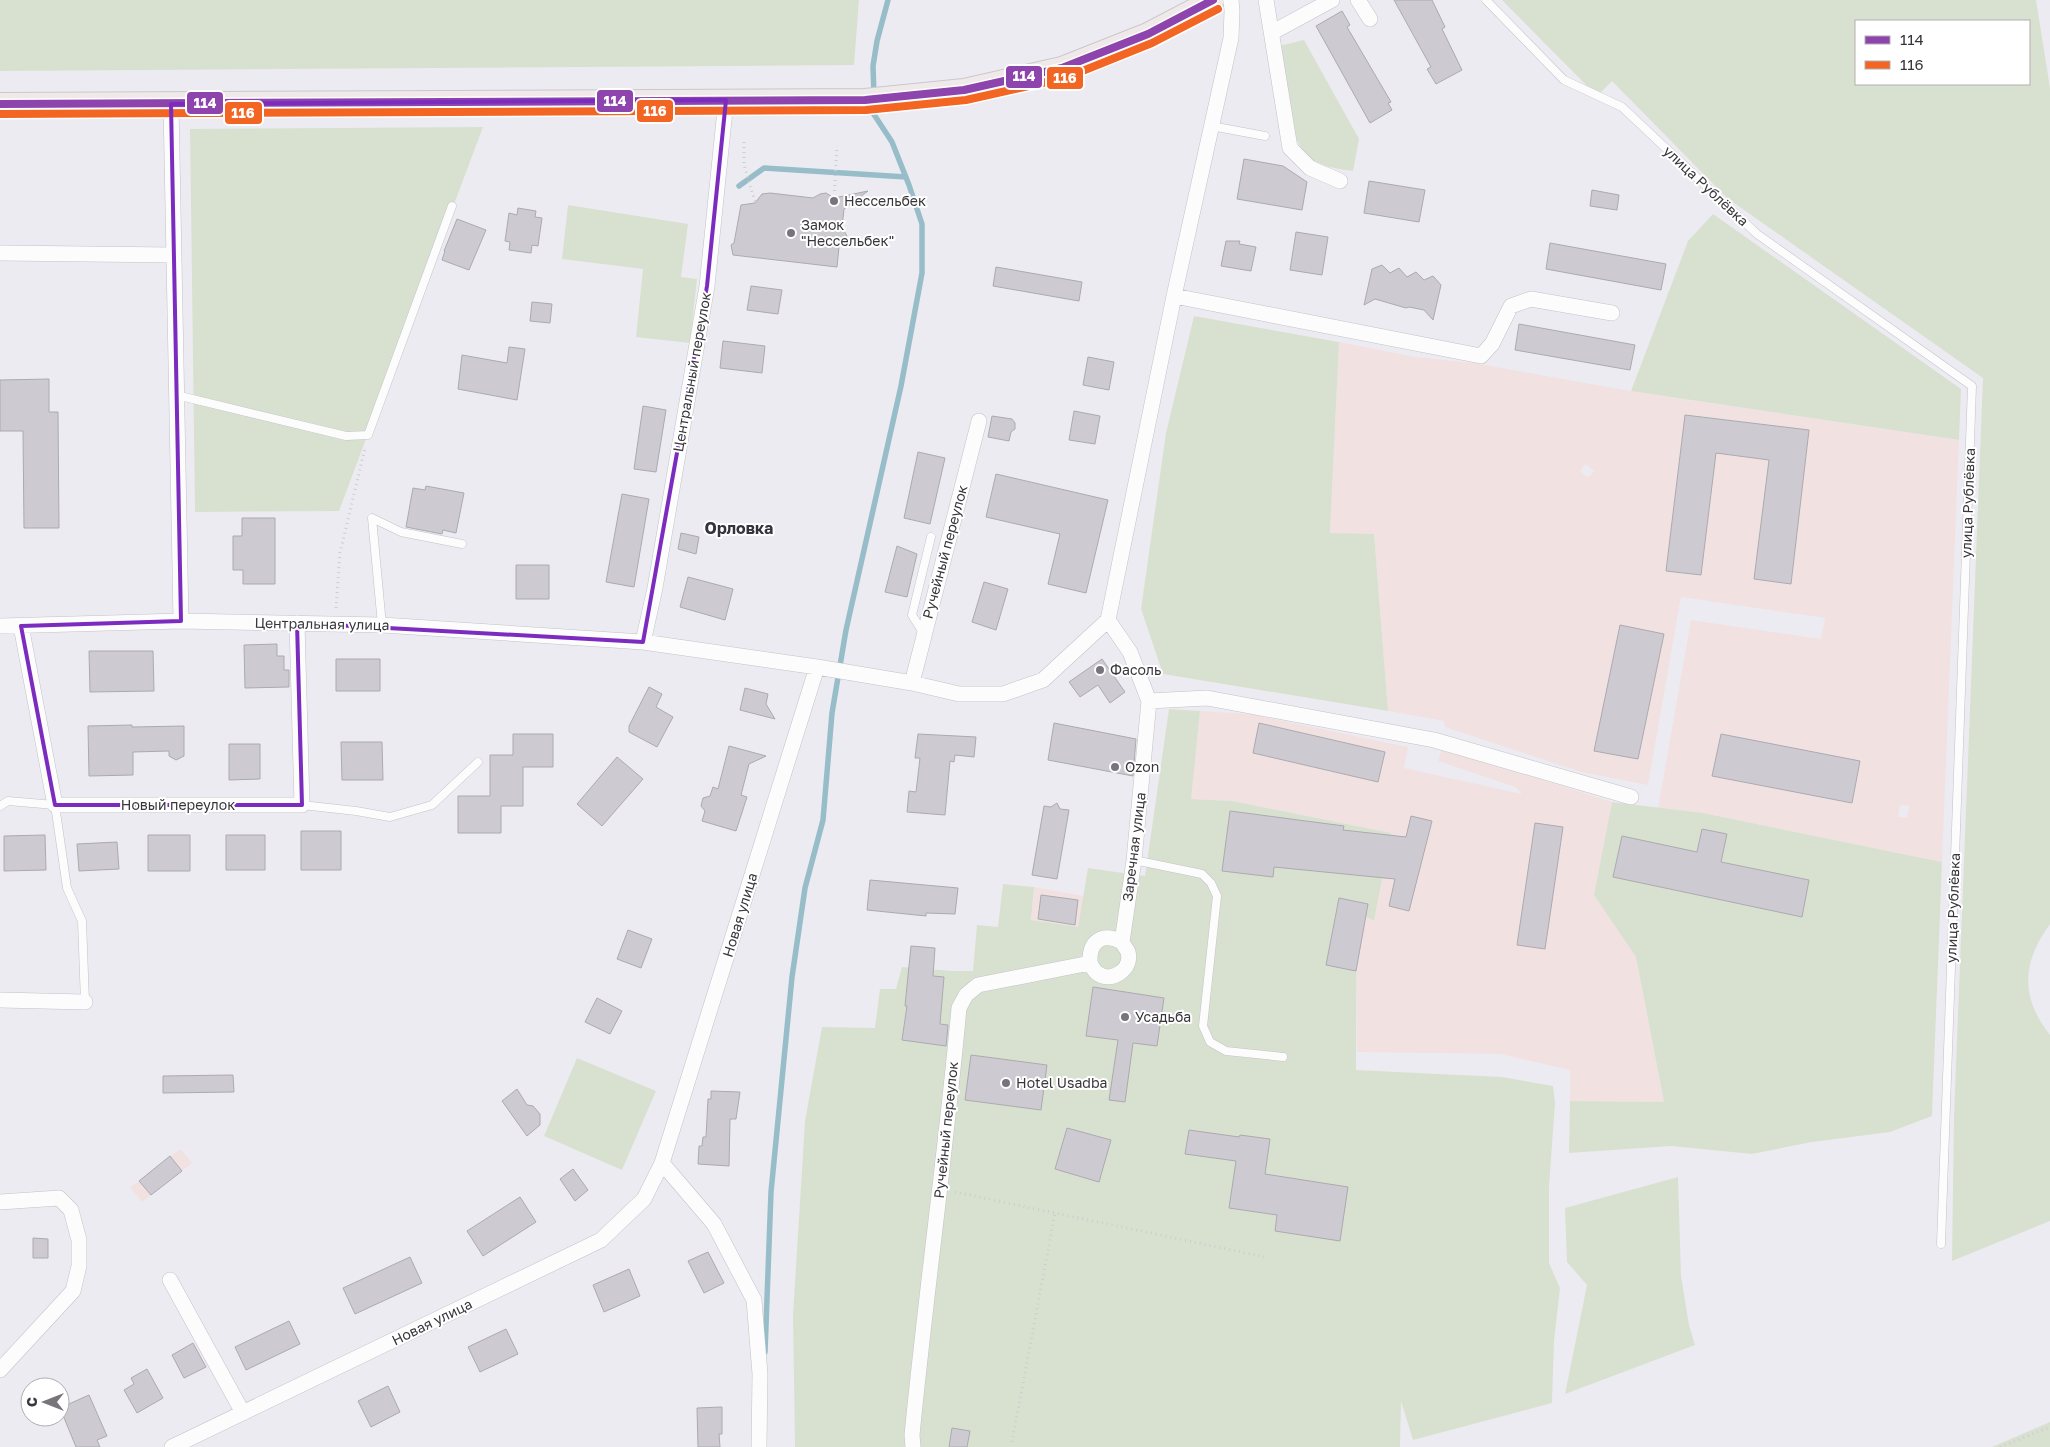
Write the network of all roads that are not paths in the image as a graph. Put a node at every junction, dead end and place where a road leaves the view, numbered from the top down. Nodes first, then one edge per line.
1 (1213, 0) edge
2 (1231, 0) edge
3 (1266, 0) edge
4 (1332, 0) edge
5 (1358, 0) edge
6 (1486, 0) edge
7 (1370, 19) dead end
8 (1273, 32) junction
9 (726, 100) junction
10 (0, 104) edge
11 (171, 104) junction
12 (1212, 126) junction
13 (1265, 136) dead end
14 (1340, 181) dead end
15 (452, 206) dead end
16 (0, 253) edge
17 (173, 255) junction
18 (1174, 296) junction
19 (1612, 313) dead end
20 (176, 394) junction
21 (979, 420) dead end
22 (931, 537) dead end
23 (462, 544) dead end
24 (1108, 620) junction
25 (181, 621) junction
26 (297, 623) junction
27 (382, 625) junction
28 (0, 626) edge
29 (22, 626) junction
30 (924, 634) junction
31 (643, 642) junction
32 (817, 667) junction
33 (912, 683) junction
34 (1149, 701) junction
35 (478, 762) dead end
36 (1631, 797) dead end
37 (55, 805) junction
38 (302, 805) junction
39 (0, 806) edge
40 (1134, 860) junction
41 (1122, 942) junction
42 (1090, 963) junction
43 (0, 1000) edge
44 (85, 1002) joint
45 (1284, 1057) dead end
46 (662, 1163) junction
47 (0, 1202) edge
48 (1941, 1244) dead end
49 (170, 1280) dead end
50 (0, 1370) edge
51 (243, 1413) junction
52 (172, 1447) edge
53 (759, 1447) edge
54 (913, 1447) edge

1 - 9 main road
2 - 12 street
3 - 8 street
4 - 8 street
5 - 7 street
6 - 48 lane, улица Рублёвка
8 - 14 street
9 - 11 main road
9 - 31 street, Центральный переулок
10 - 11 main road
11 - 17 street
12 - 13 lane
12 - 18 street
15 - 20 lane
16 - 17 street
17 - 20 street
18 - 19 street
18 - 24 street
20 - 25 street
21 - 30 street, Ручейный переулок
22 - 30 lane
23 - 27 lane
24 - 33 street
24 - 34 street, Заречная улица
25 - 26 street, Центральная улица
25 - 29 street, Центральная улица
26 - 27 street, Центральная улица
26 - 38 street
27 - 31 street, Центральная улица
28 - 29 street, Центральная улица
29 - 37 street
30 - 33 street, Ручейный переулок
31 - 32 street, Центральная улица
32 - 33 street
32 - 46 street, Новая улица
34 - 36 street
34 - 40 street, Заречная улица
35 - 38 lane
37 - 38 street, Новый переулок
37 - 39 lane
37 - 44 lane
40 - 41 street, Заречная улица
40 - 45 lane
41 - 42 street
41 - 42 street, Заречная улица
42 - 54 street, Ручейный переулок
43 - 44 street
46 - 51 street, Новая улица
46 - 53 street
47 - 50 street
49 - 51 street
51 - 52 street, Новая улица

